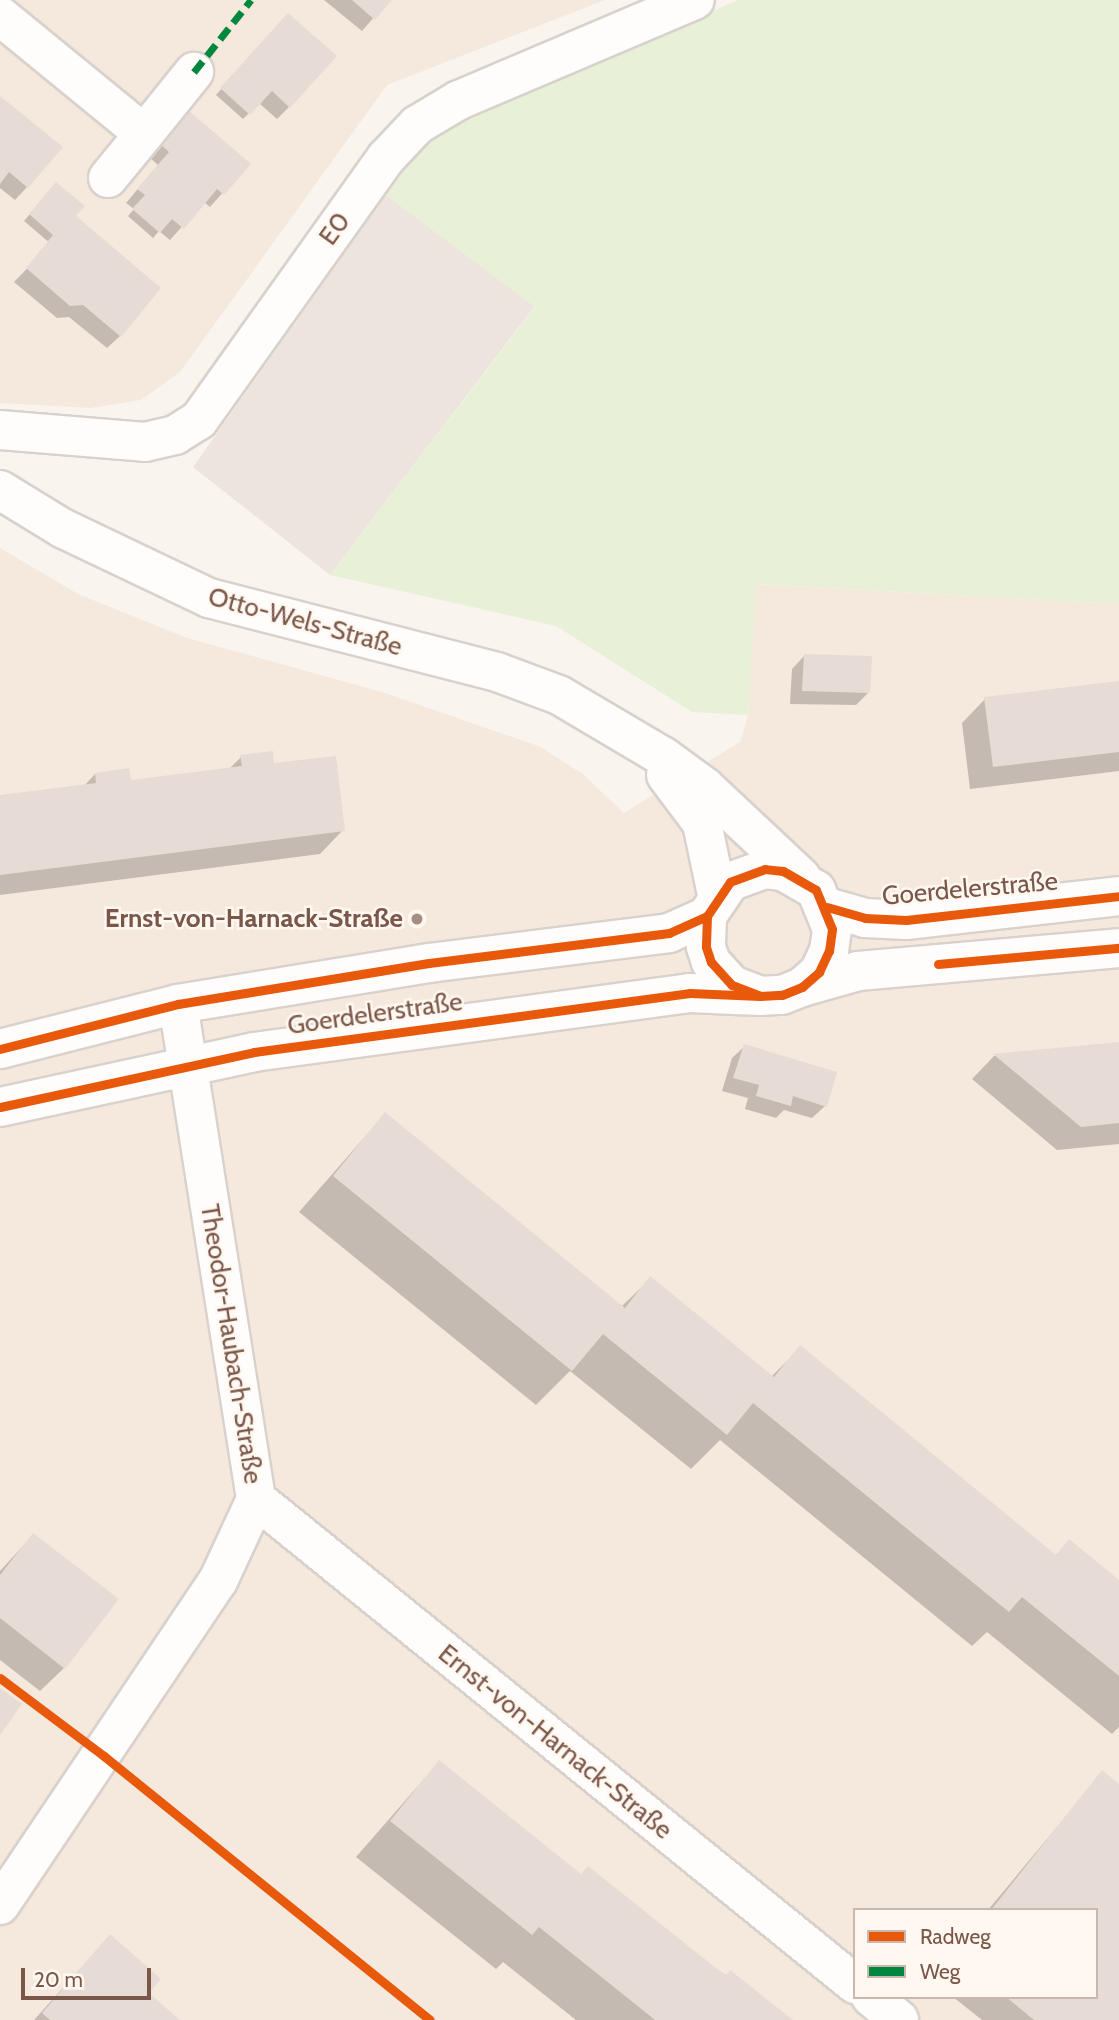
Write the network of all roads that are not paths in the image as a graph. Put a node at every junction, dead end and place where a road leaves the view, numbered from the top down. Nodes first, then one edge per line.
1 (695, 0) edge
2 (0, 16) edge
3 (194, 72) dead end
4 (144, 134) junction
5 (108, 178) dead end
6 (0, 430) edge
7 (0, 490) edge
8 (619, 730) junction
9 (801, 877) junction
10 (1119, 896) edge
11 (712, 906) junction
12 (827, 906) junction
13 (1119, 948) edge
14 (802, 987) junction
15 (760, 996) junction
16 (178, 1004) junction
17 (0, 1049) edge
18 (187, 1063) junction
19 (0, 1107) edge
20 (256, 1499) junction
21 (0, 1905) edge
22 (853, 1982) edge
23 (873, 1999) edge
24 (899, 2020) edge

1 - 6 street, E0
2 - 4 street
3 - 4 street
4 - 5 street
7 - 8 street, Otto-Wels-Straße
8 - 9 street, Otto-Wels-Straße
8 - 11 street, Otto-Wels-Straße
9 - 11 street, Goerdelerstraße
9 - 12 street
10 - 12 street, Goerdelerstraße
11 - 15 street
11 - 16 street, Goerdelerstraße
12 - 14 street
13 - 14 street, Goerdelerstraße
14 - 15 street, Goerdelerstraße
15 - 18 street, Goerdelerstraße
16 - 17 street, Goerdelerstraße
16 - 18 street, Theodor-Haubach-Straße
18 - 19 street, Goerdelerstraße
18 - 20 street, Theodor-Haubach-Straße
20 - 21 street, Theodor-Haubach-Straße
20 - 22 street, Ernst-von-Harnack-Straße
23 - 24 street

